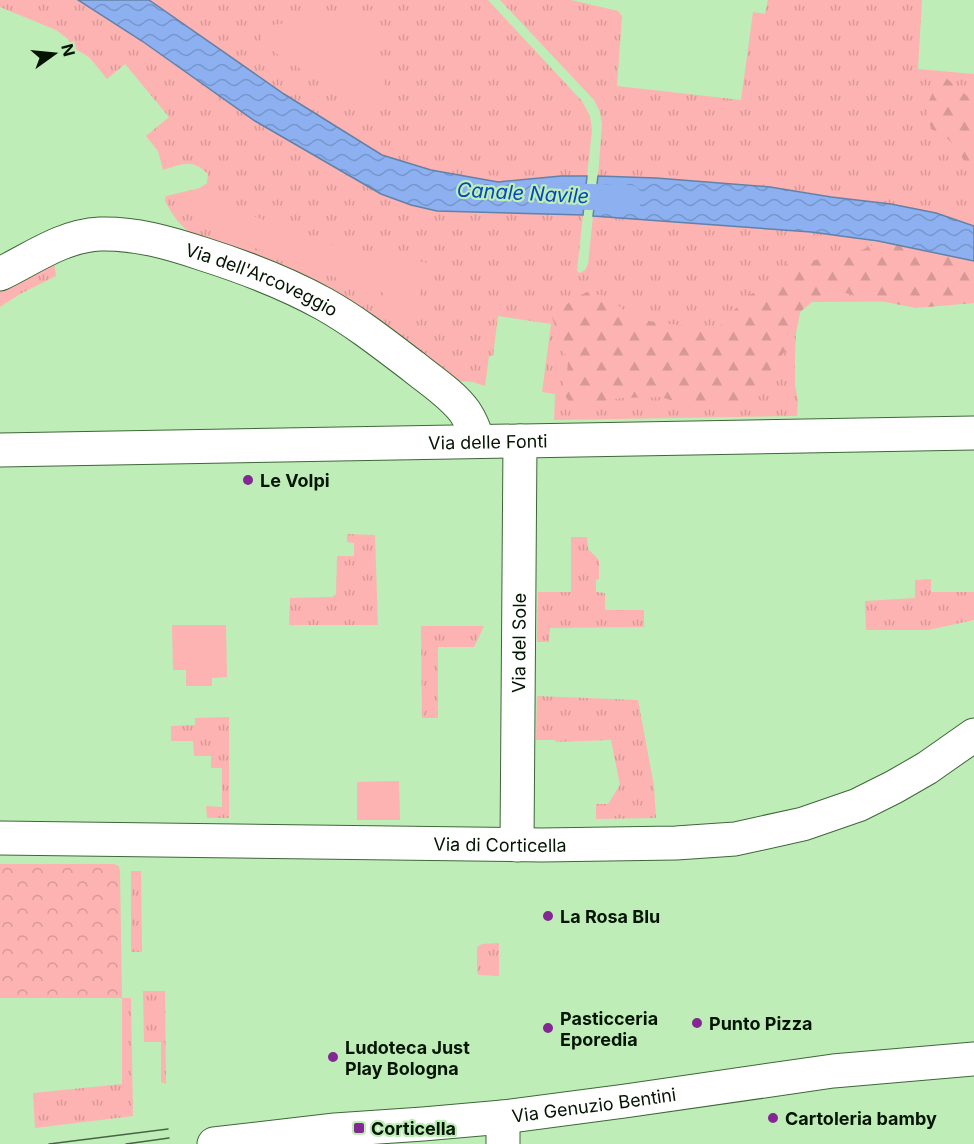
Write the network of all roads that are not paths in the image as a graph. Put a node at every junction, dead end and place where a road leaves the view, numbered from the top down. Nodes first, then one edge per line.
1 (0, 274) edge
2 (974, 433) edge
3 (478, 441) junction
4 (520, 441) junction
5 (0, 450) edge
6 (974, 735) edge
7 (0, 838) edge
8 (517, 845) junction
9 (974, 1059) edge
10 (503, 1130) edge
11 (408, 1135) edge
12 (214, 1144) edge

1 - 3 street, Via dell'Arcoveggio
2 - 4 street, Via delle Fonti
3 - 4 street, Via delle Fonti
3 - 5 street, Via delle Fonti
4 - 8 street, Via del Sole
6 - 8 street, Via di Corticella
7 - 8 street, Via di Corticella
9 - 10 street, Via Genuzio Bentini
10 - 11 street, Via Genuzio Bentini
11 - 12 street, Via Genuzio Bentini

